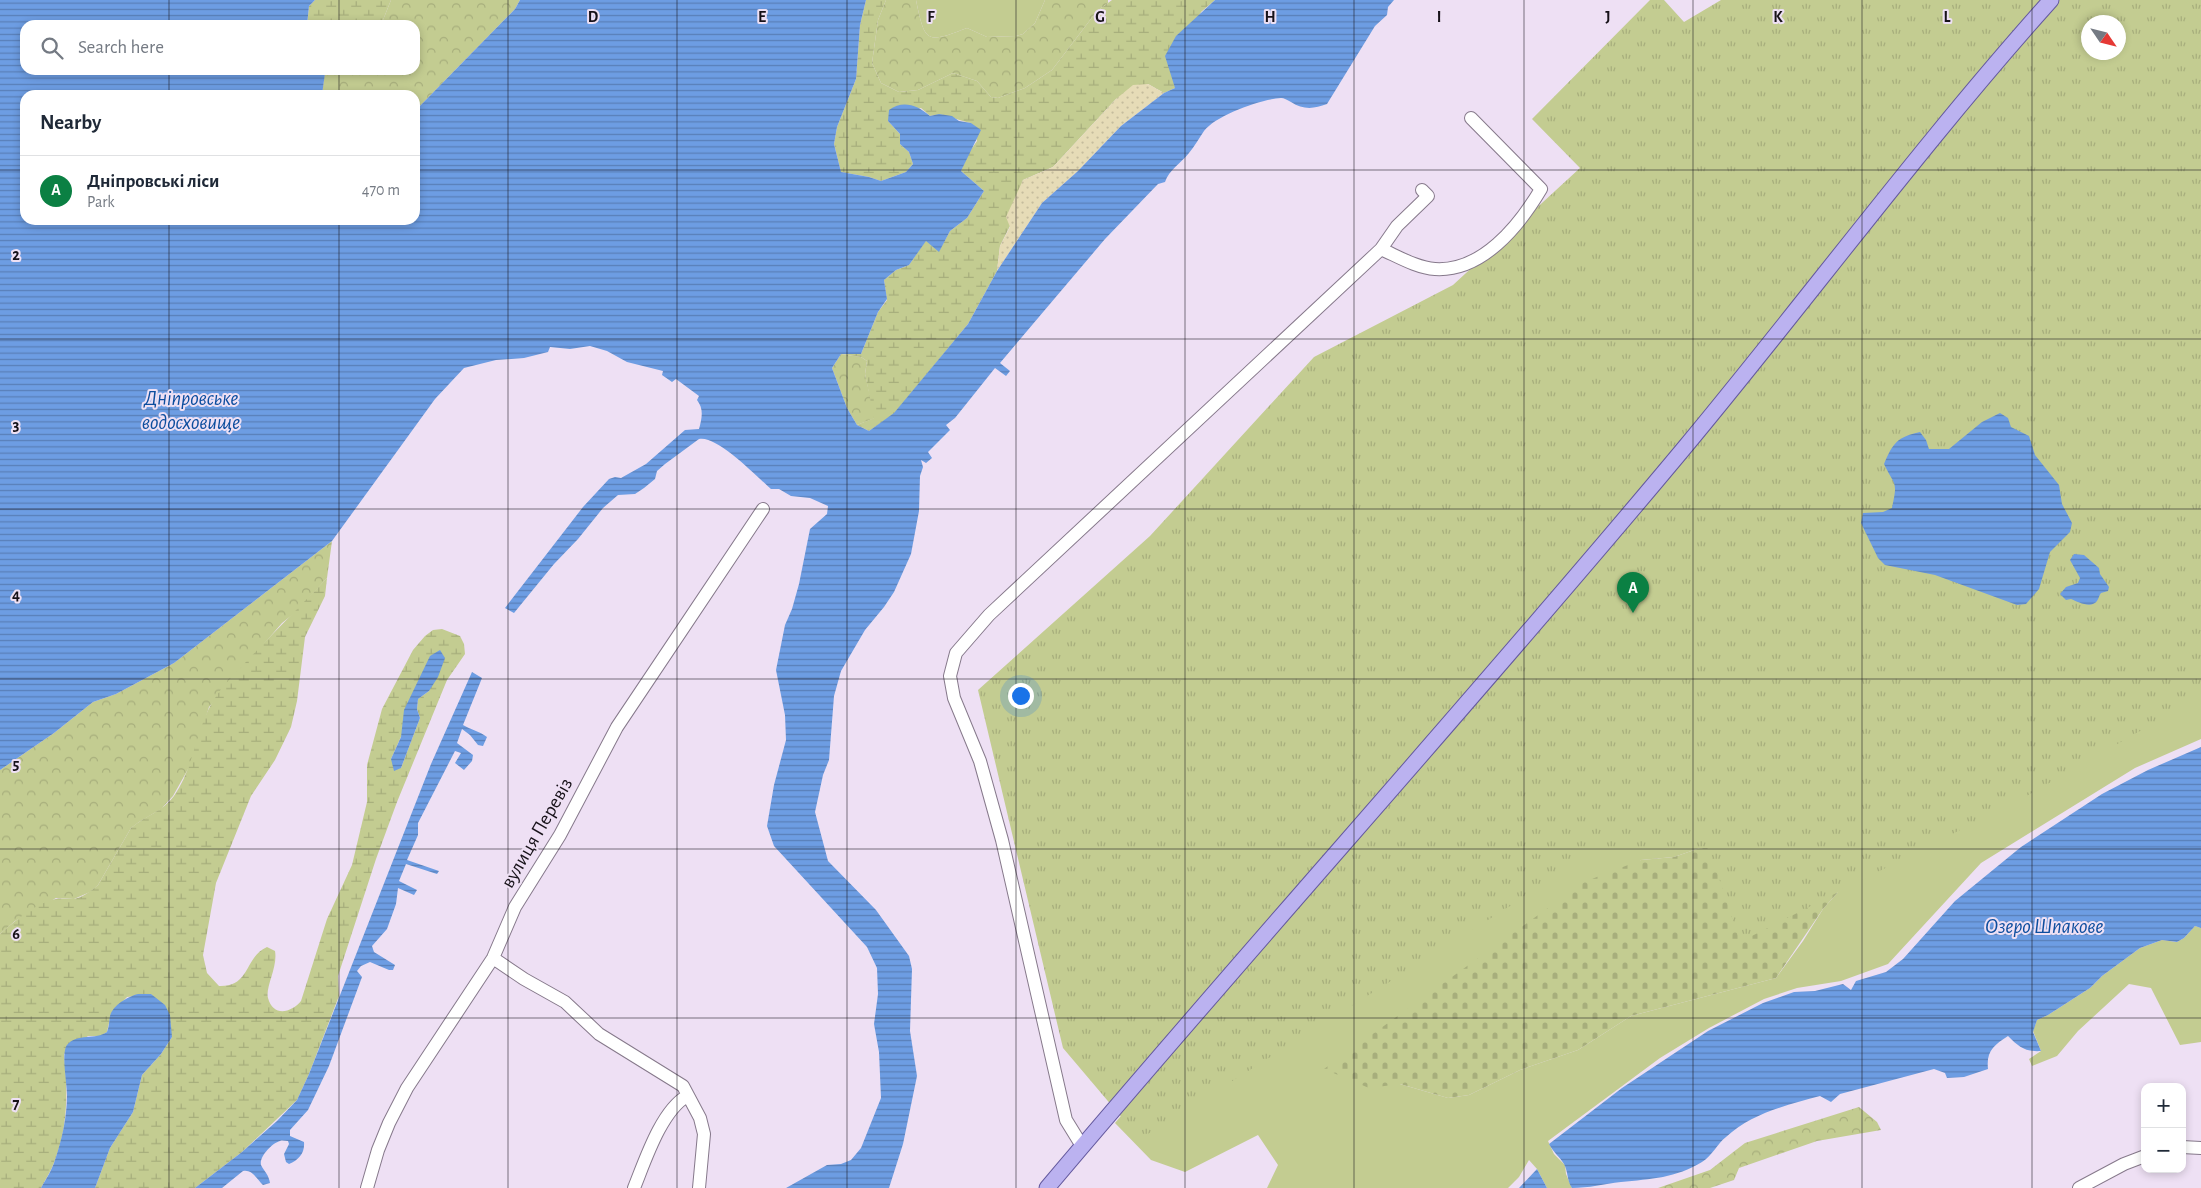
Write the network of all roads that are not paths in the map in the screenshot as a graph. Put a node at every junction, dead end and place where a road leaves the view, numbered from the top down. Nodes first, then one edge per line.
1 (2051, 0) edge
2 (1471, 118) dead end
3 (1422, 190) dead end
4 (1381, 249) junction
5 (763, 509) dead end
6 (493, 958) junction
7 (687, 1096) junction
8 (1082, 1146) junction
9 (2186, 1147) edge
10 (2201, 1148) edge
11 (2141, 1158) edge
12 (367, 1188) edge
13 (634, 1188) edge
14 (699, 1188) edge
15 (1047, 1188) edge
16 (2079, 1188) edge

1 - 8 main road
2 - 4 street
3 - 4 street
4 - 8 street
5 - 6 street, вулиця Перевіз
6 - 7 street
6 - 12 street, вулиця Перевіз
7 - 13 street
7 - 14 street
8 - 15 main road
9 - 10 street
11 - 16 street

